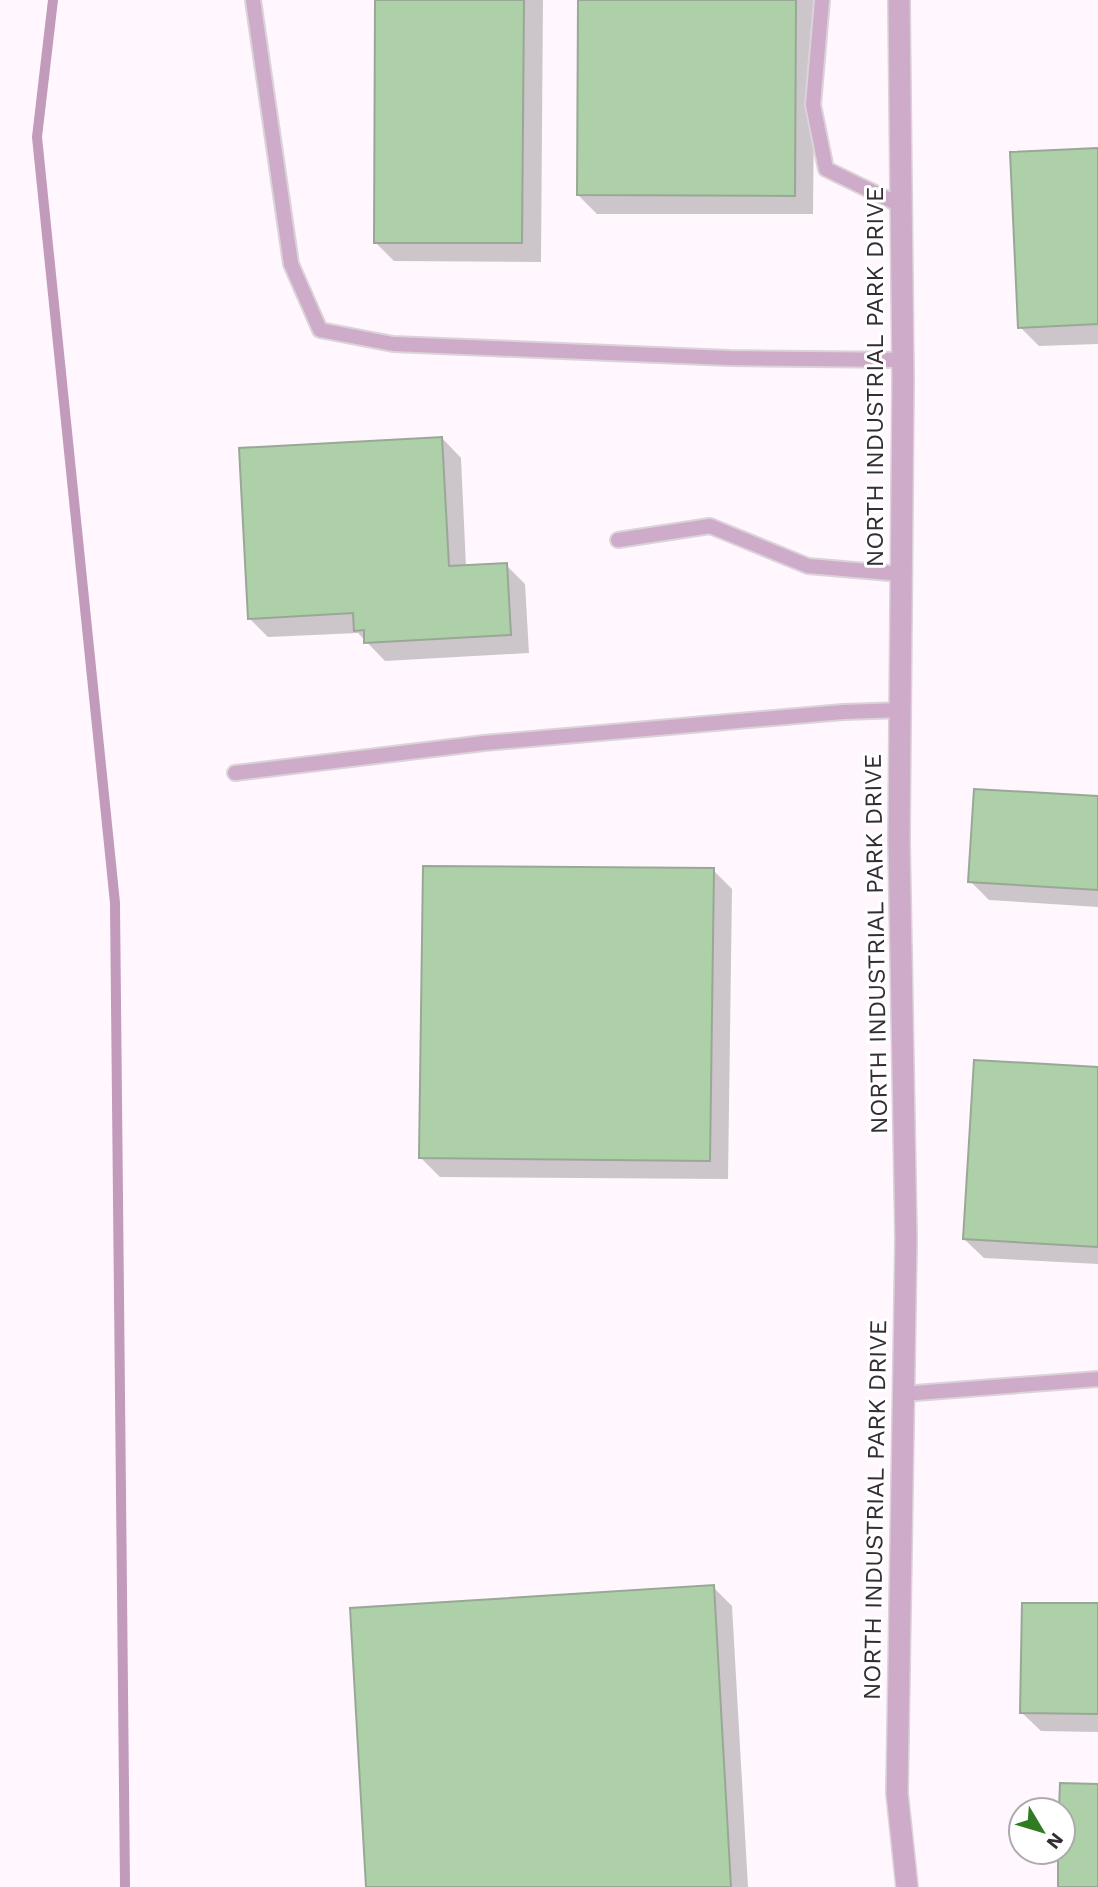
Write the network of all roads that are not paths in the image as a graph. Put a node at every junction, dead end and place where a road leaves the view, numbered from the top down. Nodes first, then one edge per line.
1 (253, 0) edge
2 (822, 0) edge
3 (899, 0) edge
4 (900, 205) junction
5 (903, 360) junction
6 (618, 540) dead end
7 (902, 574) junction
8 (901, 710) junction
9 (235, 773) dead end
10 (1098, 1379) edge
11 (902, 1394) junction
12 (907, 1887) edge

1 - 5 lane
2 - 4 lane
3 - 4 street, NORTH INDUSTRIAL PARK DRIVE
4 - 5 street, NORTH INDUSTRIAL PARK DRIVE
5 - 7 street, NORTH INDUSTRIAL PARK DRIVE
6 - 7 lane
7 - 8 street, NORTH INDUSTRIAL PARK DRIVE
8 - 9 lane
8 - 11 street, NORTH INDUSTRIAL PARK DRIVE
10 - 11 lane
11 - 12 street, NORTH INDUSTRIAL PARK DRIVE

